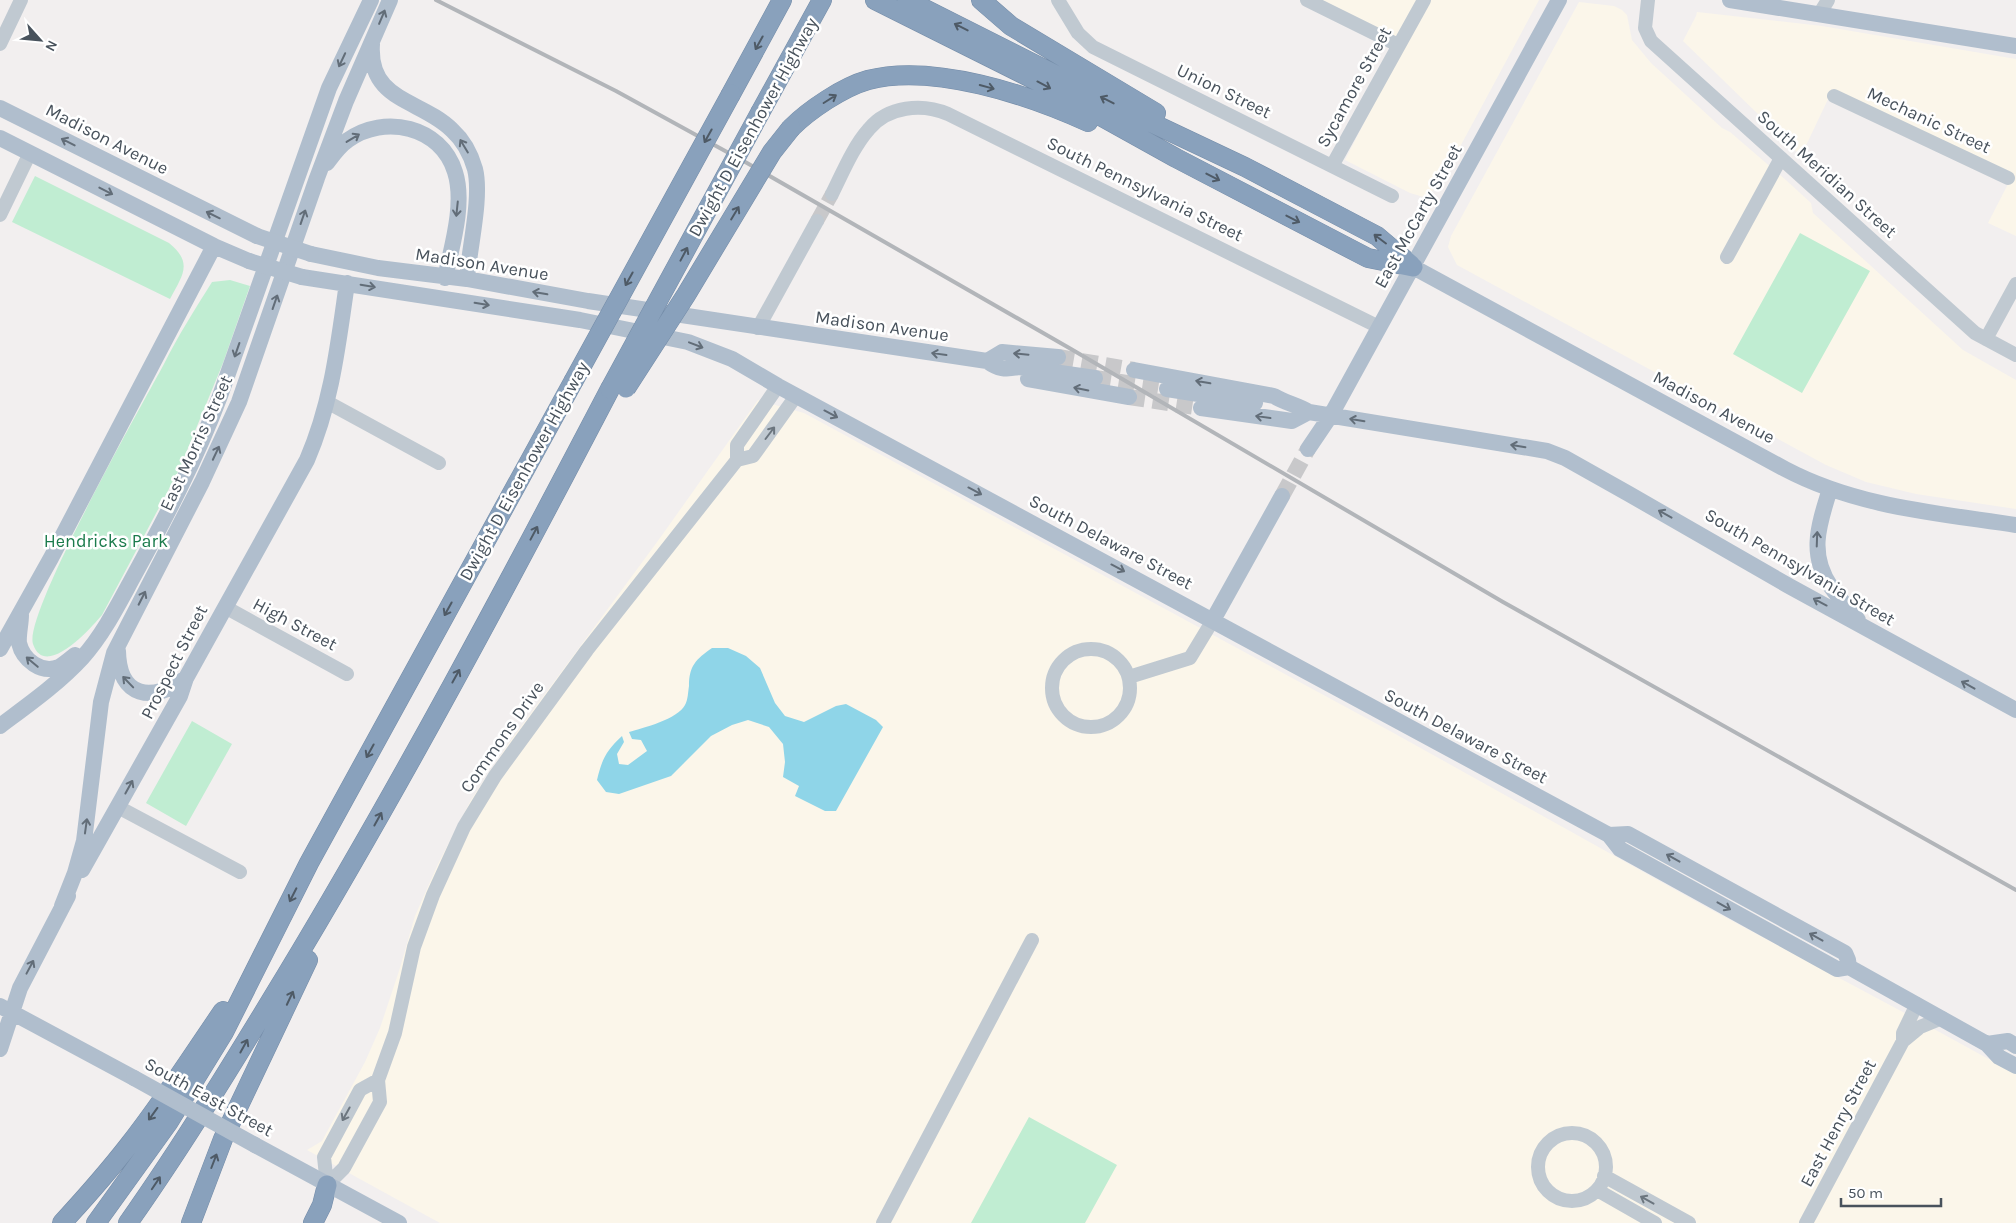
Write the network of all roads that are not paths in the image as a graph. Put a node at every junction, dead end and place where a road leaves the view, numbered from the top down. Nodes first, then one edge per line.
1 (22, 0) edge
2 (370, 0) edge
3 (390, 0) edge
4 (782, 0) edge
5 (875, 0) edge
6 (907, 0) edge
7 (981, 0) edge
8 (1058, 0) edge
9 (1307, 0) edge
10 (1424, 0) edge
11 (1559, 0) edge
12 (1648, 0) edge
13 (1730, 0) edge
14 (820, 4) edge
15 (1824, 7) edge
16 (373, 38) junction
17 (0, 44) edge
18 (1398, 45) junction
19 (2016, 46) edge
20 (1834, 96) dead end
21 (0, 108) edge
22 (0, 138) edge
23 (30, 152) junction
24 (1176, 158) junction
25 (1781, 158) junction
26 (1332, 166) junction
27 (1245, 167) junction
28 (2008, 178) dead end
29 (313, 189) junction
30 (832, 194) tunnel mouth
31 (1392, 196) dead end
32 (0, 215) edge
33 (817, 221) tunnel mouth
34 (214, 246) junction
35 (1727, 257) dead end
36 (1413, 267) junction
37 (445, 278) junction
38 (466, 279) junction
39 (347, 283) junction
40 (2016, 284) edge
41 (1379, 327) junction
42 (758, 328) junction
43 (1986, 339) junction
44 (2016, 355) edge
45 (1058, 357) tunnel mouth
46 (987, 361) junction
47 (1007, 369) junction
48 (1134, 370) tunnel mouth
49 (1095, 378) tunnel mouth
50 (778, 386) junction
51 (618, 389) junction
52 (1167, 389) tunnel mouth
53 (796, 396) junction
54 (1129, 397) tunnel mouth
55 (327, 402) junction
56 (1284, 402) junction
57 (1201, 408) tunnel mouth
58 (1309, 412) junction
59 (1331, 415) junction
60 (1308, 450) tunnel mouth
61 (738, 460) junction
62 (440, 463) dead end
63 (1830, 489) junction
64 (1282, 496) tunnel mouth
65 (2016, 526) edge
66 (225, 607) junction
67 (22, 610) junction
68 (111, 617) junction
69 (1213, 620) junction
70 (1862, 626) junction
71 (120, 641) junction
72 (0, 649) edge
73 (347, 674) dead end
74 (186, 678) junction
75 (1129, 678) junction
76 (2016, 710) edge
77 (0, 726) edge
78 (118, 807) junction
79 (355, 861) junction
80 (240, 872) dead end
81 (62, 906) junction
82 (1032, 940) dead end
83 (268, 944) junction
84 (1916, 1004) junction
85 (6, 1009) edge
86 (1942, 1018) junction
87 (1903, 1041) junction
88 (1987, 1044) junction
89 (2016, 1046) edge
90 (0, 1049) edge
91 (2016, 1066) edge
92 (378, 1080) junction
93 (1604, 1176) junction
94 (327, 1185) junction
95 (1597, 1190) junction
96 (886, 1218) edge
97 (62, 1223) edge
98 (96, 1223) edge
99 (128, 1223) edge
100 (191, 1223) edge
101 (313, 1223) edge
102 (399, 1223) edge
103 (1655, 1223) edge
104 (1689, 1223) edge
105 (1806, 1223) edge

1 - 17 street
2 -> 68 main road, East Morris Street
16 -> 3 main road, East Morris Street
4 -> 83 highway, Dwight D Eisenhower Highway, bridge
5 -> 24 highway
27 -> 6 highway
7 - 27 highway
8 - 26 street, Union Street
9 - 18 street
10 - 18 street, Sycamore Street
11 - 36 main road, East McCarty Street
12 - 25 street, South Meridian Street
13 - 15 main road
51 -> 14 highway, Dwight D Eisenhower Highway, bridge
15 - 19 main road
16 - 29 main road, East Morris Street
38 -> 16 main road
18 - 26 street, Sycamore Street
20 - 28 street, Mechanic Street
37 -> 21 main road, Madison Avenue, bridge
22 - 23 main road
23 - 32 street
23 -> 34 main road
24 -> 36 highway
51 -> 24 highway, bridge
25 - 35 street
25 - 43 street, South Meridian Street
26 - 31 street, Union Street
36 -> 27 highway
29 -> 37 main road
71 -> 29 main road, East Morris Street
30 - 41 street, South Pennsylvania Street
33 - 42 street
34 - 39 main road, bridge
34 - 67 main road
36 - 41 main road, East McCarty Street
36 - 63 main road, Madison Avenue
37 - 38 main road, Madison Avenue
42 -> 38 main road, Madison Avenue
39 -> 50 main road, South Delaware Street
39 - 55 main road, Prospect Street
40 - 43 street
41 - 59 main road, East McCarty Street
46 -> 42 main road, Madison Avenue
43 - 44 street, South Meridian Street
45 -> 46 main road, Madison Avenue
46 - 47 main road, Madison Avenue
47 - 49 main road, Madison Avenue
54 -> 47 main road, Madison Avenue
56 -> 48 main road
50 - 53 main road, South Delaware Street
50 - 61 street
79 -> 51 highway, Dwight D Eisenhower Highway
52 - 56 main road
61 -> 53 street
53 -> 69 main road, South Delaware Street
55 - 62 street
55 - 66 main road, Prospect Street
56 - 58 main road
58 -> 57 main road
58 - 59 main road
59 - 60 main road, East McCarty Street
70 -> 59 main road, South Pennsylvania Street
61 - 92 street, Commons Drive
63 - 65 main road, Madison Avenue
70 -> 63 main road
64 - 69 main road
66 - 73 street, High Street
66 - 74 main road, Prospect Street
68 -> 67 main road
67 - 72 main road
68 - 77 main road, East Morris Street
69 - 75 street
69 - 84 main road, South Delaware Street
76 -> 70 main road, South Pennsylvania Street
74 -> 71 main road
81 -> 71 main road, East Morris Street
78 -> 74 main road, Prospect Street
75 - 75 street
78 - 80 street
78 - 81 main road, Prospect Street
99 -> 79 highway
100 -> 79 highway
85 -> 81 main road, Prospect Street
82 - 96 street
83 -> 97 highway
83 - 98 highway
84 - 86 main road, South Delaware Street
84 - 87 street, East Henry Street
85 - 90 main road, Prospect Street
85 - 94 main road, South East Street, bridge
86 - 87 street, East Henry Street
86 - 88 main road, South Delaware Street
87 - 105 street, East Henry Street
88 - 89 main road
88 - 91 main road, South Delaware Street
92 - 94 street
92 -> 94 street
93 - 95 street
93 - 95 street
104 -> 93 street
94 - 101 highway
94 - 102 main road, South East Street
95 - 103 street

